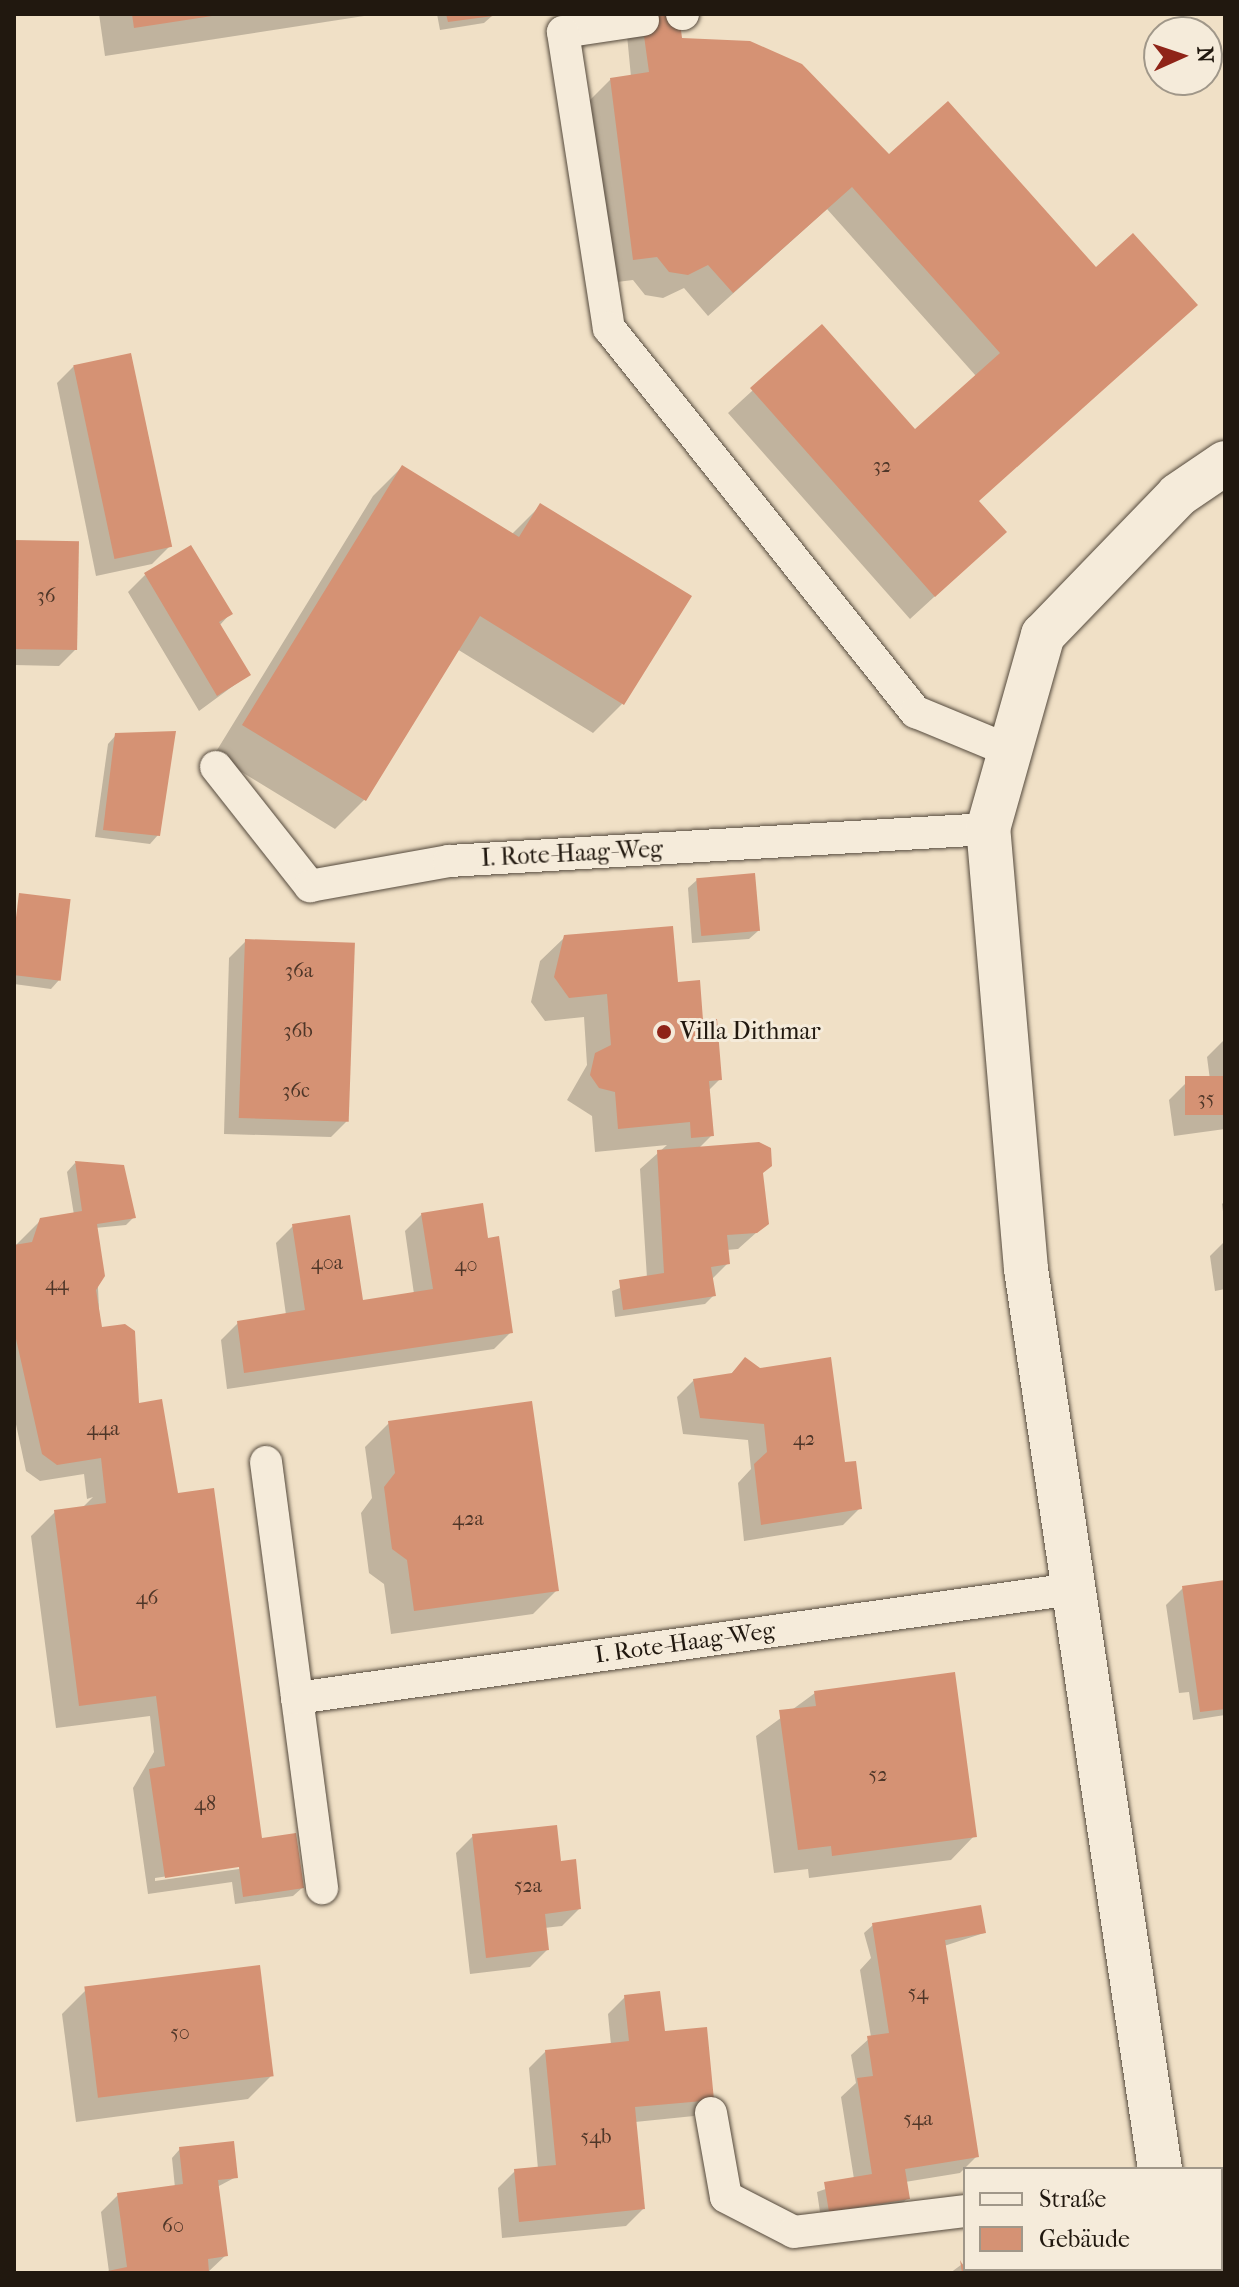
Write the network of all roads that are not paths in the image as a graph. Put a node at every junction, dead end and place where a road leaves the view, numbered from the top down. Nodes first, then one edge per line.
1 (643, 20) dead end
2 (1225, 463) edge
3 (1010, 751) junction
4 (216, 767) dead end
5 (988, 829) junction
6 (266, 1462) dead end
7 (1073, 1589) junction
8 (297, 1698) junction
9 (322, 1888) dead end
10 (711, 2113) dead end
11 (1160, 2167) edge
12 (963, 2211) edge

1 - 3 lane
2 - 3 street
3 - 5 street
4 - 5 lane, I. Rote-Haag-Weg
5 - 7 street
6 - 8 lane
7 - 8 lane, I. Rote-Haag-Weg
7 - 11 street
8 - 9 lane
10 - 12 lane

